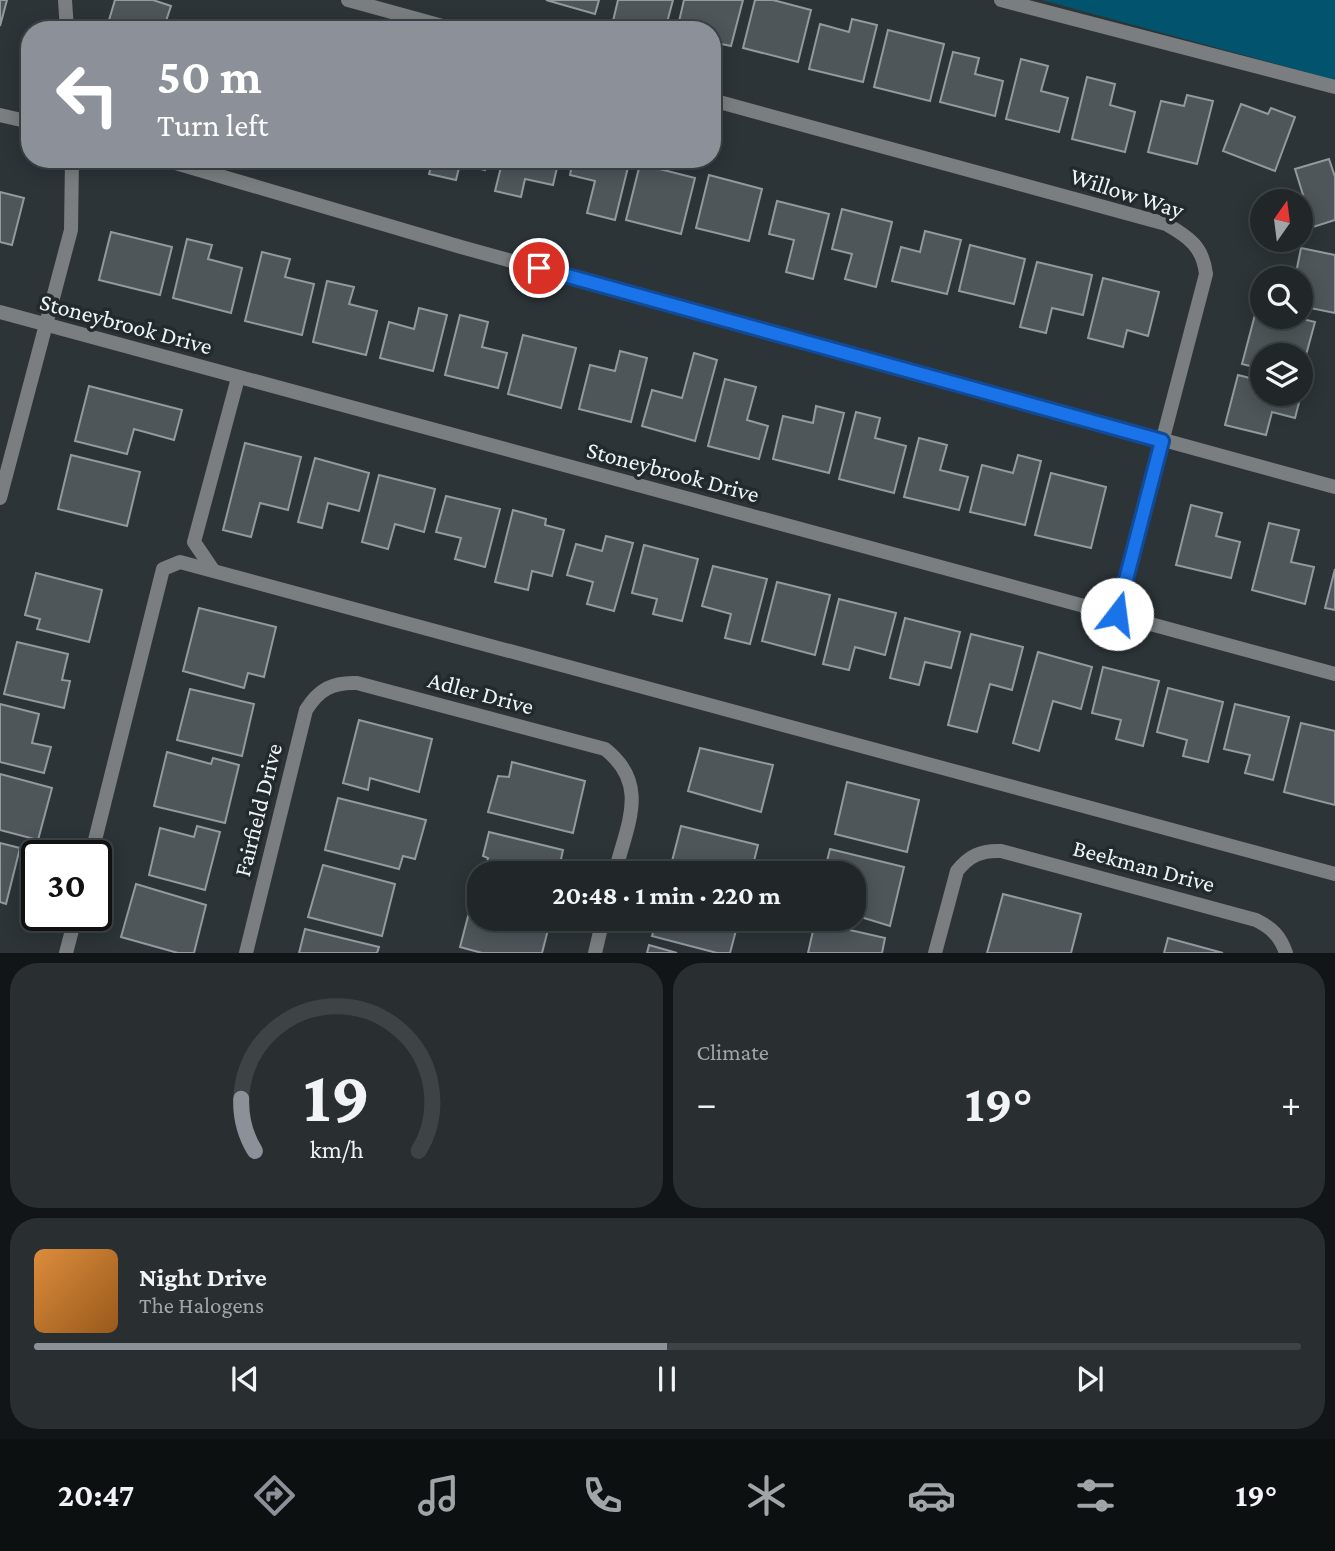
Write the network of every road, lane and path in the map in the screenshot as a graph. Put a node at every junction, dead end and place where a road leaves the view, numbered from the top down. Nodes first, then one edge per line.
1 (65, 0) edge
2 (348, 0) edge
3 (1001, 0) edge
4 (66, 21) edge
5 (424, 21) edge
6 (1335, 87) edge
7 (721, 102) edge
8 (0, 115) edge
9 (21, 120) edge
10 (72, 168) edge
11 (193, 168) edge
12 (0, 312) edge
13 (46, 327) junction
14 (237, 378) junction
15 (1162, 441) junction
16 (1335, 487) edge
17 (0, 498) edge
18 (213, 570) junction
19 (1117, 614) junction
20 (1335, 674) edge
21 (327, 687) joint
22 (94, 840) edge
23 (618, 861) edge
24 (1335, 874) edge
25 (72, 931) edge
26 (600, 931) edge
27 (1286, 952) edge
28 (66, 953) edge
29 (246, 953) edge
30 (595, 953) edge
31 (935, 953) edge

1 - 4 street
2 - 5 street
3 - 6 street
7 - 15 street, Willow Way
8 - 9 street
10 - 13 street
11 - 15 street
12 - 13 street, Stoneybrook Drive
13 - 14 street, Stoneybrook Drive
13 - 17 street
14 - 18 street
14 - 19 street, Stoneybrook Drive
15 - 16 street
15 - 19 street, Willow Way
18 - 22 street
18 - 24 street
19 - 20 street, Stoneybrook Drive
21 - 23 street, Adler Drive
21 - 29 street, Fairfield Drive
25 - 28 street
26 - 30 street
27 - 31 street, Beekman Drive

